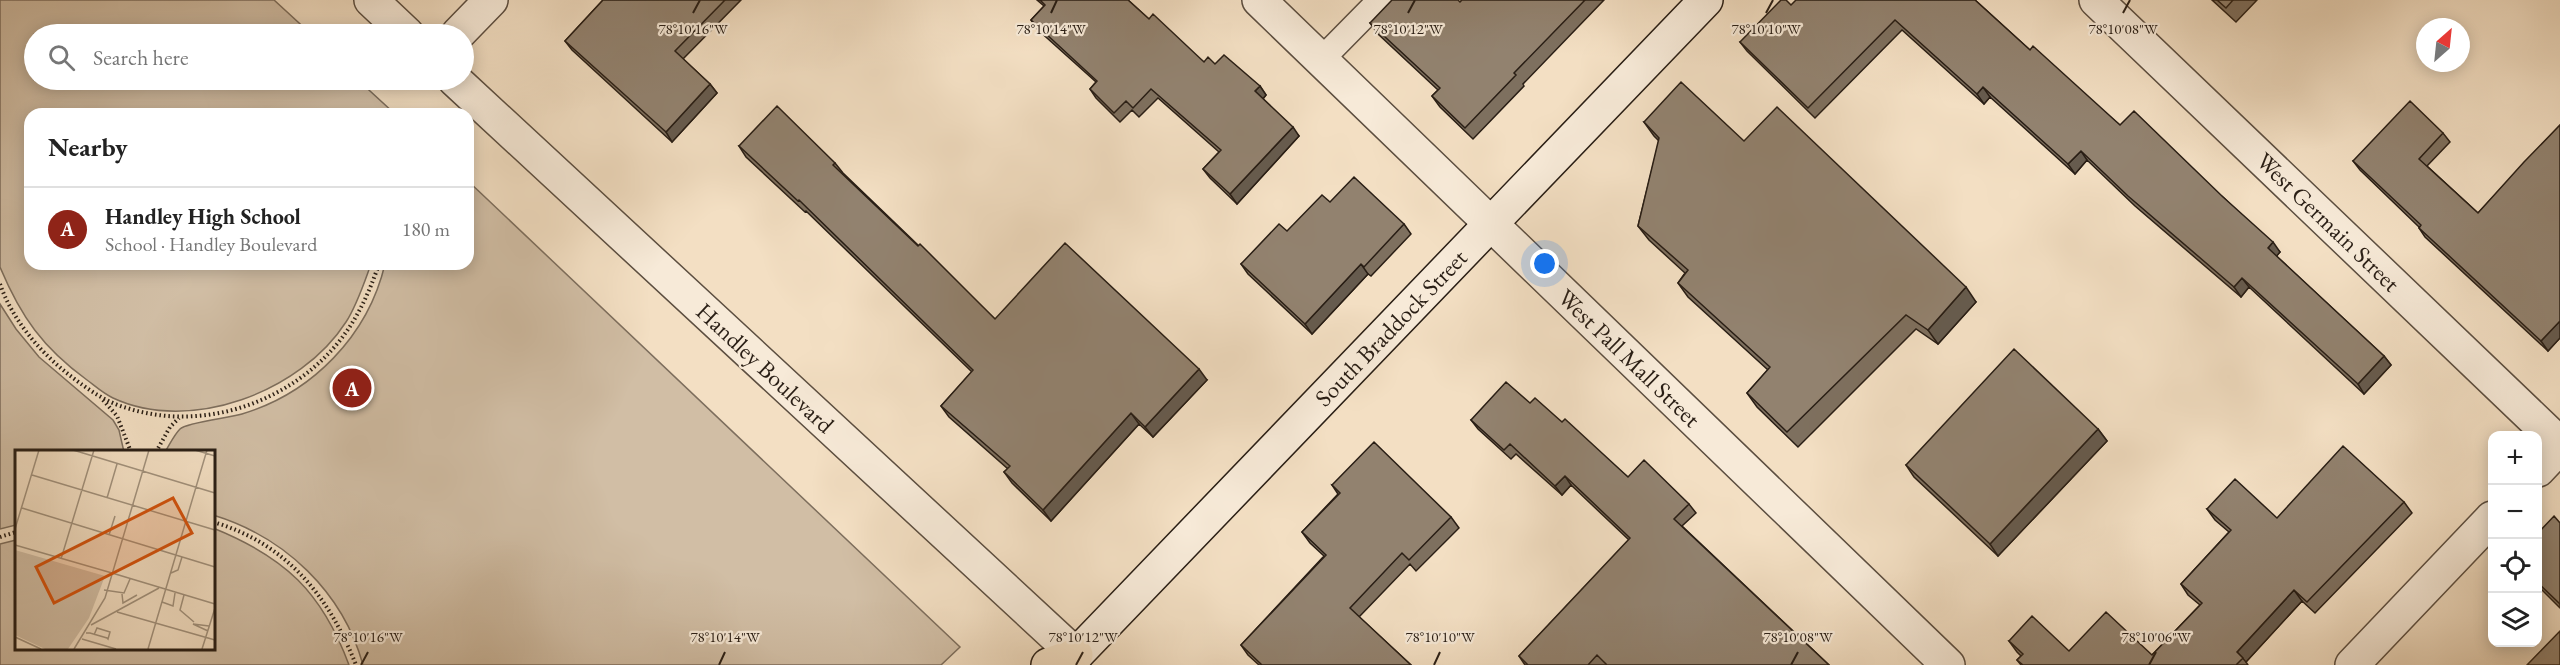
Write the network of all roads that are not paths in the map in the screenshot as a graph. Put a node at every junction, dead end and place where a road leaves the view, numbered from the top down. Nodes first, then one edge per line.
1 (371, 0) edge
2 (490, 0) edge
3 (1259, 0) edge
4 (1380, 0) edge
5 (1706, 0) edge
6 (2096, 0) edge
7 (396, 24) edge
8 (467, 24) edge
9 (1321, 60) junction
10 (465, 90) edge
11 (1491, 224) junction
12 (2560, 446) edge
13 (2542, 466) edge
14 (2488, 523) edge
15 (1070, 663) edge
16 (1948, 665) edge
17 (2352, 665) edge

1 - 7 street
2 - 8 street
3 - 9 street, West Pall Mall Street
4 - 9 lane
5 - 11 street, South Braddock Street
6 - 12 street, West Germain Street
9 - 11 street, West Pall Mall Street
10 - 15 street, Handley Boulevard
11 - 15 street, South Braddock Street
11 - 16 street, West Pall Mall Street
12 - 13 street
14 - 17 street

